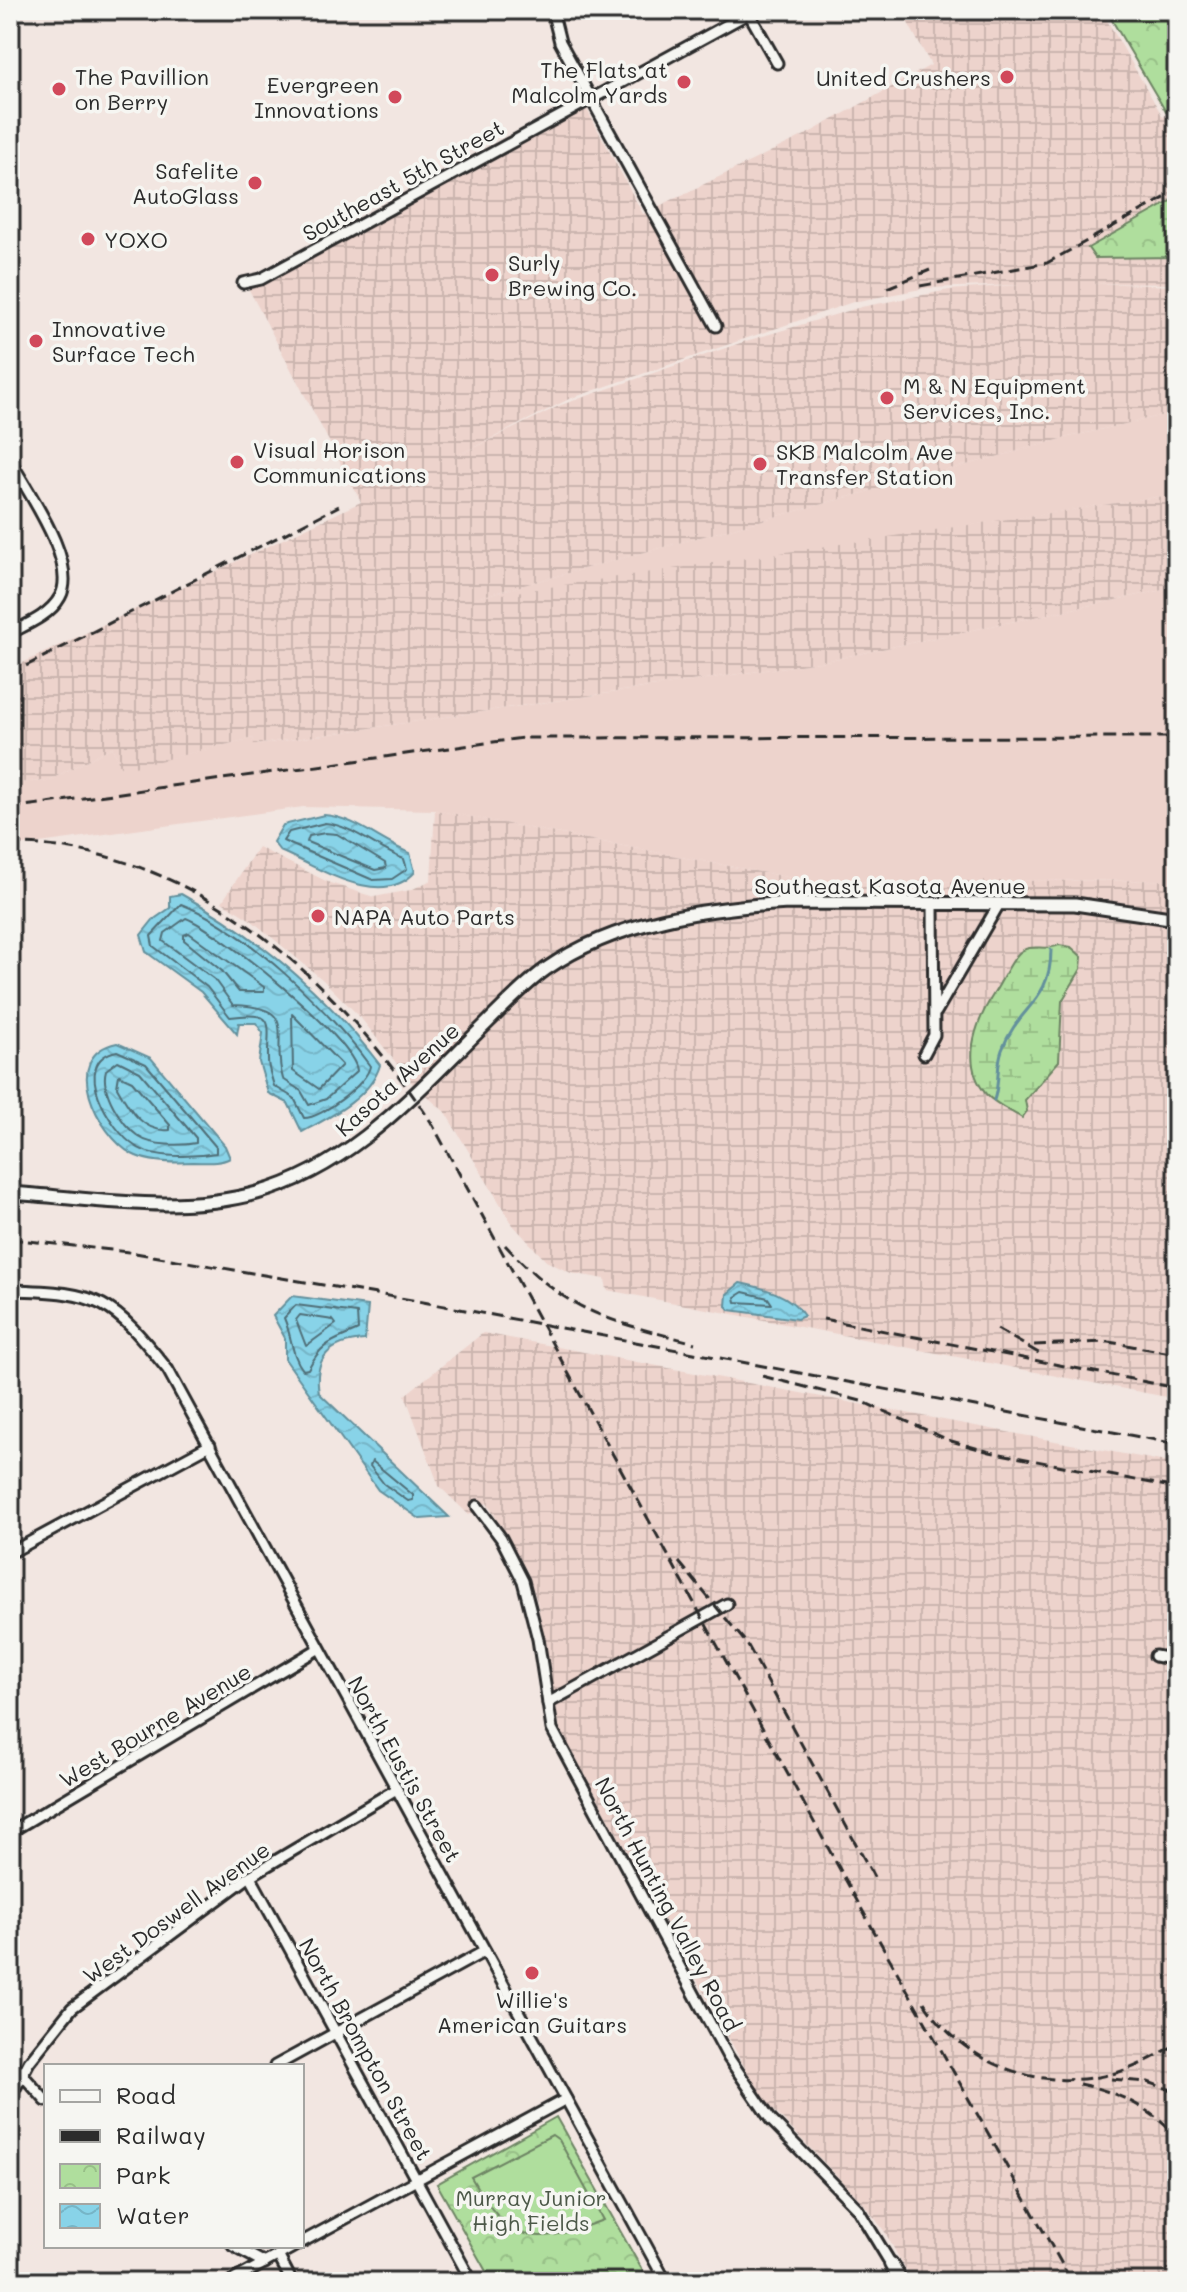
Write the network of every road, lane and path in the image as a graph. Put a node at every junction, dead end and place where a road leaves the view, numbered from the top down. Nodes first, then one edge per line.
1 (552, 10) edge
2 (748, 11) edge
3 (777, 63) dead end
4 (590, 98) junction
5 (243, 283) dead end
6 (716, 326) dead end
7 (10, 460) edge
8 (10, 633) edge
9 (933, 904) junction
10 (999, 904) junction
11 (1177, 919) edge
12 (606, 939) joint
13 (935, 1014) junction
14 (924, 1054) dead end
15 (10, 1193) edge
16 (10, 1290) edge
17 (210, 1445) junction
18 (477, 1506) dead end
19 (10, 1553) edge
20 (727, 1604) dead end
21 (318, 1649) junction
22 (1155, 1656) dead end
23 (1177, 1660) edge
24 (548, 1703) junction
25 (395, 1790) junction
26 (10, 1832) edge
27 (250, 1876) junction
28 (485, 1951) junction
29 (336, 2032) junction
30 (10, 2061) edge
31 (279, 2064) edge
32 (22, 2078) junction
33 (10, 2098) edge
34 (44, 2099) edge
35 (566, 2099) junction
36 (416, 2179) junction
37 (304, 2241) edge
38 (237, 2248) edge
39 (291, 2248) edge
40 (278, 2255) junction
41 (265, 2263) junction
42 (891, 2264) joint
43 (230, 2282) edge
44 (292, 2282) edge
45 (472, 2282) edge
46 (666, 2282) edge
47 (901, 2282) edge

1 - 4 street
2 - 3 street
2 - 4 street, Southeast 5th Street
4 - 5 street, Southeast 5th Street
4 - 6 street
7 - 8 street
9 - 10 street, Southeast Kasota Avenue
9 - 12 street, Southeast Kasota Avenue
9 - 13 street
10 - 11 street, Southeast Kasota Avenue
10 - 13 street
12 - 15 street, Kasota Avenue
13 - 14 street
16 - 17 street, North Eustis Street
17 - 19 street
17 - 21 street, North Eustis Street
18 - 24 street, North Hunting Valley Road
20 - 24 street
21 - 25 street, North Eustis Street
21 - 26 street, West Bourne Avenue
22 - 23 street
24 - 42 street, North Hunting Valley Road
25 - 27 street, West Doswell Avenue
25 - 28 street, North Eustis Street
27 - 29 street, North Brompton Street
27 - 32 street, West Doswell Avenue
28 - 29 street
28 - 35 street, North Eustis Street
29 - 31 street
29 - 36 street, North Brompton Street
30 - 32 street
32 - 33 street, West Doswell Avenue
32 - 34 street
35 - 36 street
35 - 46 street, North Eustis Street
36 - 37 street
36 - 45 street, North Brompton Street
38 - 41 street
39 - 40 street
40 - 41 street
40 - 44 street
41 - 43 street
42 - 47 main road, North Hunting Valley Road

